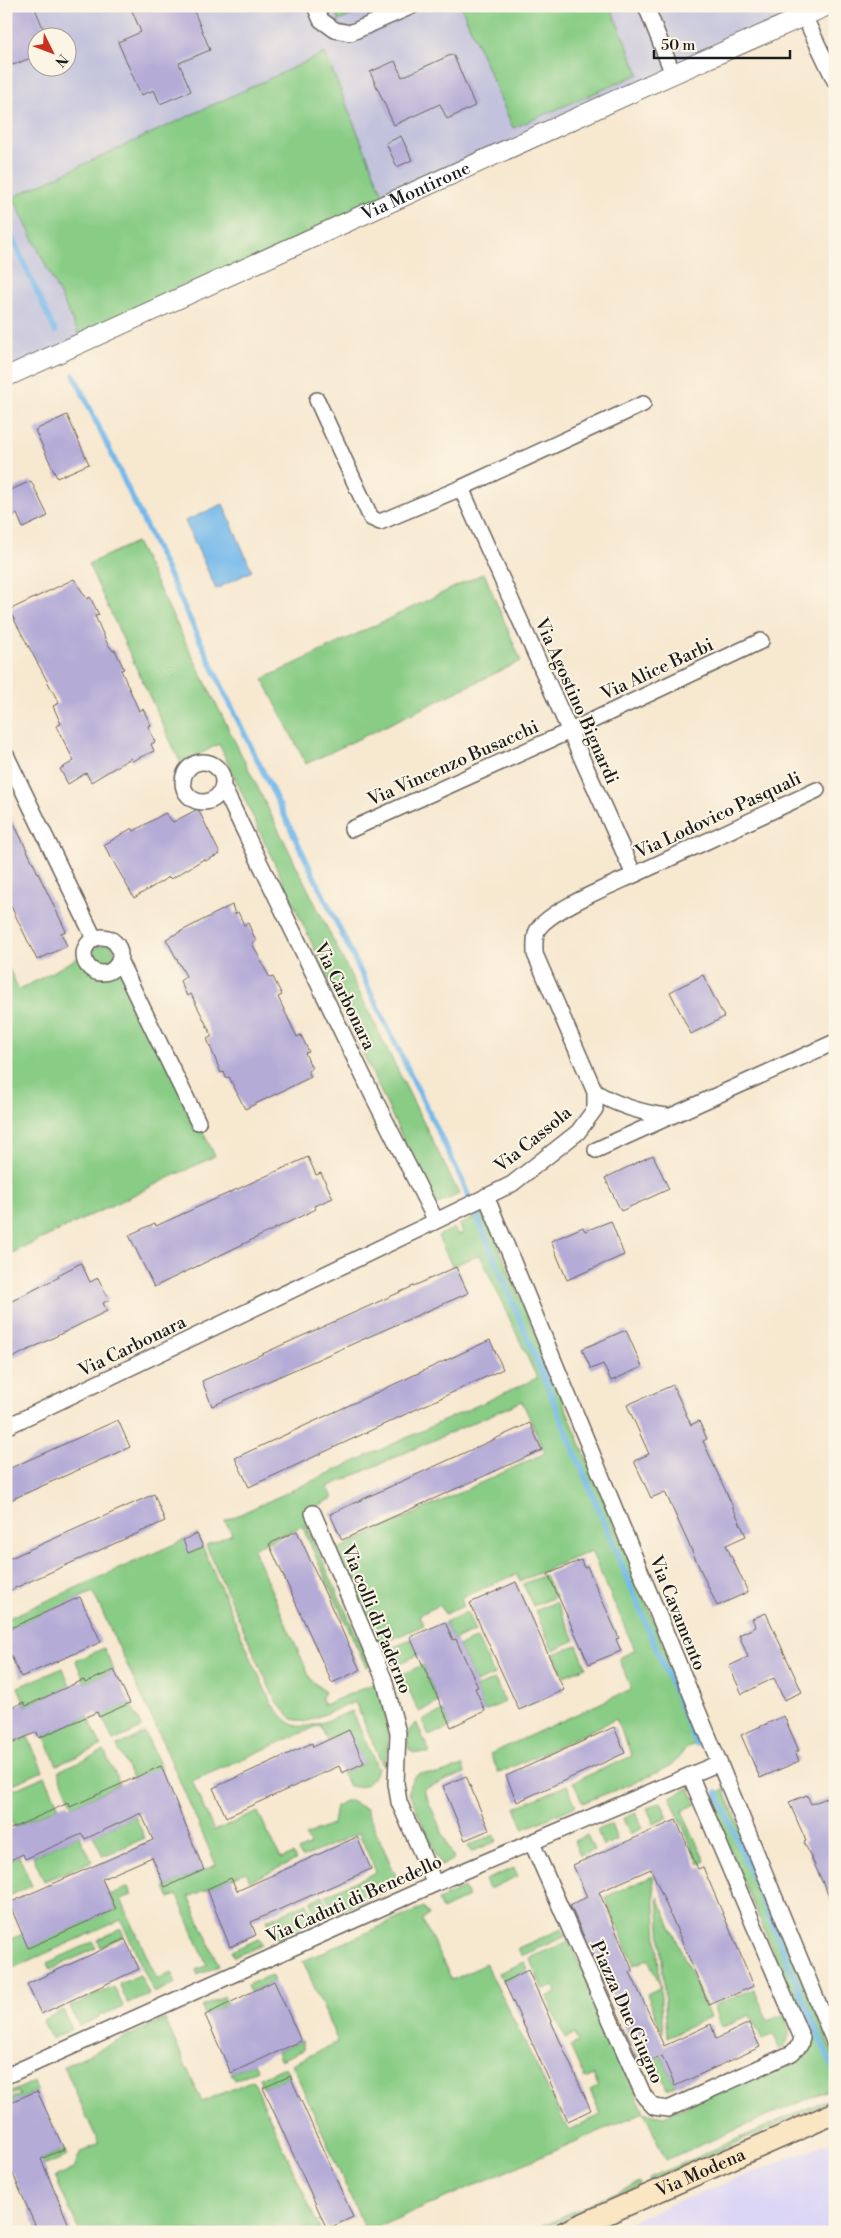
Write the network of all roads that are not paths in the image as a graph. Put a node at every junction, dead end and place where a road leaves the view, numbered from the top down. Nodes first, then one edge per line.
1 (316, 6) edge
2 (412, 6) edge
3 (646, 6) edge
4 (827, 6) edge
5 (804, 16) junction
6 (673, 74) junction
7 (835, 81) edge
8 (6, 377) edge
9 (317, 400) dead end
10 (643, 404) dead end
11 (461, 488) junction
12 (761, 641) dead end
13 (570, 731) junction
14 (6, 756) edge
15 (223, 787) dead end
16 (817, 790) dead end
17 (352, 829) dead end
18 (634, 875) junction
19 (94, 938) junction
20 (120, 962) junction
21 (835, 1042) edge
22 (595, 1092) junction
23 (667, 1116) junction
24 (198, 1122) dead end
25 (596, 1150) dead end
26 (486, 1196) junction
27 (436, 1221) junction
28 (6, 1427) edge
29 (313, 1513) dead end
30 (719, 1763) junction
31 (690, 1775) junction
32 (532, 1843) junction
33 (435, 1884) junction
34 (835, 2044) edge
35 (6, 2076) edge
36 (835, 2112) edge
37 (565, 2232) edge

1 - 2 street
3 - 6 street
4 - 5 street, Via Montirone
5 - 6 street, Via Montirone
5 - 7 street
6 - 8 street, Via Montirone
9 - 11 street
10 - 11 street
11 - 13 street, Via Agostino Bignardi
12 - 13 street, Via Alice Barbi
13 - 17 street, Via Vincenzo Busacchi
13 - 18 street, Via Agostino Bignardi
14 - 19 street
15 - 27 street, Via Carbonara
16 - 18 street, Via Lodovico Pasquali
18 - 22 street
19 - 20 street
19 - 20 street
20 - 24 street
21 - 23 street
22 - 23 street
22 - 26 street, Via Cassola
23 - 25 street
26 - 27 street, Via Carbonara
26 - 30 street, Via Cavamento
27 - 28 street, Via Carbonara
29 - 33 street, Via colli di Paderno
30 - 31 street, Via Caduti di Benedello
30 - 34 street, Via Cavamento
31 - 32 street, Via Caduti di Benedello
31 - 32 street, Piazza Due Giugno
32 - 33 street, Via Caduti di Benedello
33 - 35 street, Via Caduti di Benedello
36 - 37 main road, Via Modena

